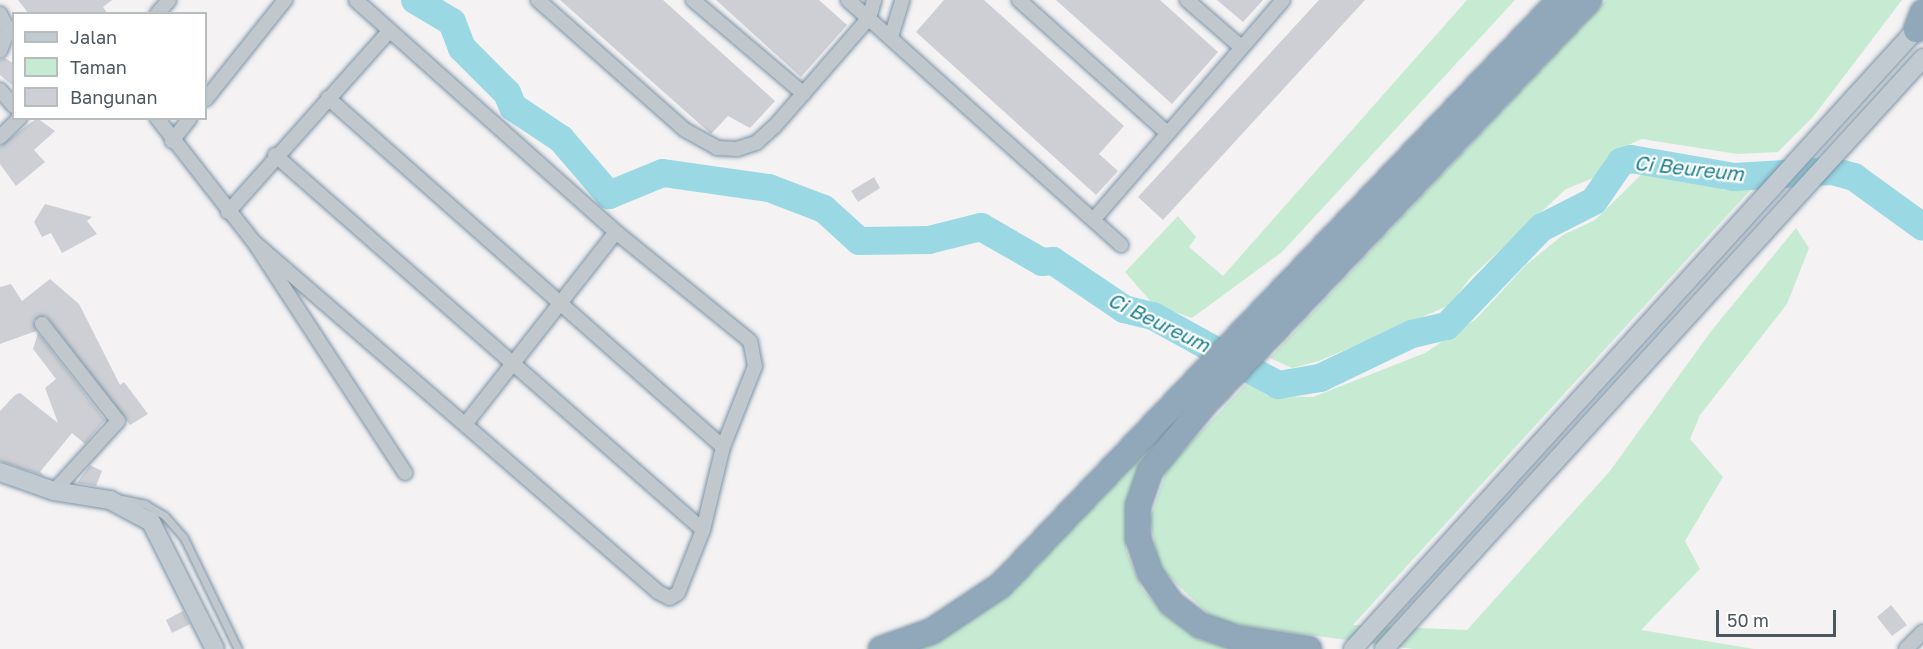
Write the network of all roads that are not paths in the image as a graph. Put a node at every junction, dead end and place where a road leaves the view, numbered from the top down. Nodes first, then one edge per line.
1 (169, 0) edge
2 (285, 0) edge
3 (356, 0) edge
4 (538, 0) edge
5 (693, 0) edge
6 (848, 0) edge
7 (874, 0) edge
8 (902, 0) edge
9 (1019, 0) edge
10 (1187, 0) edge
11 (1284, 0) edge
12 (1560, 0) edge
13 (1589, 0) edge
14 (159, 12) edge
15 (0, 14) edge
16 (869, 18) junction
17 (1921, 21) edge
18 (389, 31) junction
19 (891, 37) junction
20 (1241, 47) junction
21 (0, 51) edge
22 (1923, 58) edge
23 (0, 90) edge
24 (804, 94) junction
25 (207, 98) edge
26 (328, 98) junction
27 (12, 104) edge
28 (18, 120) edge
29 (159, 120) edge
30 (188, 120) edge
31 (1165, 131) junction
32 (0, 137) edge
33 (172, 141) junction
34 (275, 154) junction
35 (228, 212) junction
36 (1094, 219) junction
37 (616, 232) junction
38 (254, 242) junction
39 (1121, 244) dead end
40 (556, 303) junction
41 (42, 324) dead end
42 (1257, 332) junction
43 (513, 368) junction
44 (1196, 397) junction
45 (467, 422) junction
46 (723, 447) junction
47 (0, 472) edge
48 (405, 472) dead end
49 (54, 491) junction
50 (110, 500) junction
51 (703, 530) junction
52 (1923, 632) edge
53 (215, 649) edge
54 (238, 649) edge
55 (881, 649) edge
56 (1309, 649) edge
57 (1353, 649) edge
58 (1384, 649) edge
59 (1906, 649) edge

1 - 14 street
2 - 25 street
3 - 18 street
4 - 24 street
5 - 24 street
6 - 16 street
7 - 16 street
8 - 19 street
9 - 31 street
10 - 20 street
11 - 20 street
12 - 42 highway
13 - 42 highway
15 - 21 street
16 - 19 street
16 - 24 street
17 - 57 main road
18 - 26 street
18 - 37 street
19 - 36 street
20 - 31 street
22 - 58 main road
23 - 27 street
26 - 34 street
26 - 40 street
28 - 32 street
29 - 33 street
30 - 33 street
31 - 36 street
33 - 35 street
34 - 35 street
34 - 43 street
35 - 38 street
36 - 39 street
37 - 40 street
37 - 46 street
38 - 45 street
38 - 48 street
40 - 43 street
40 - 46 street
41 - 49 street
42 - 44 highway
43 - 45 street
43 - 51 street
44 - 55 highway
44 - 56 highway
45 - 51 street
46 - 51 street
47 - 49 main road
49 - 50 main road
50 - 53 main road
50 - 54 lane
52 - 59 street

